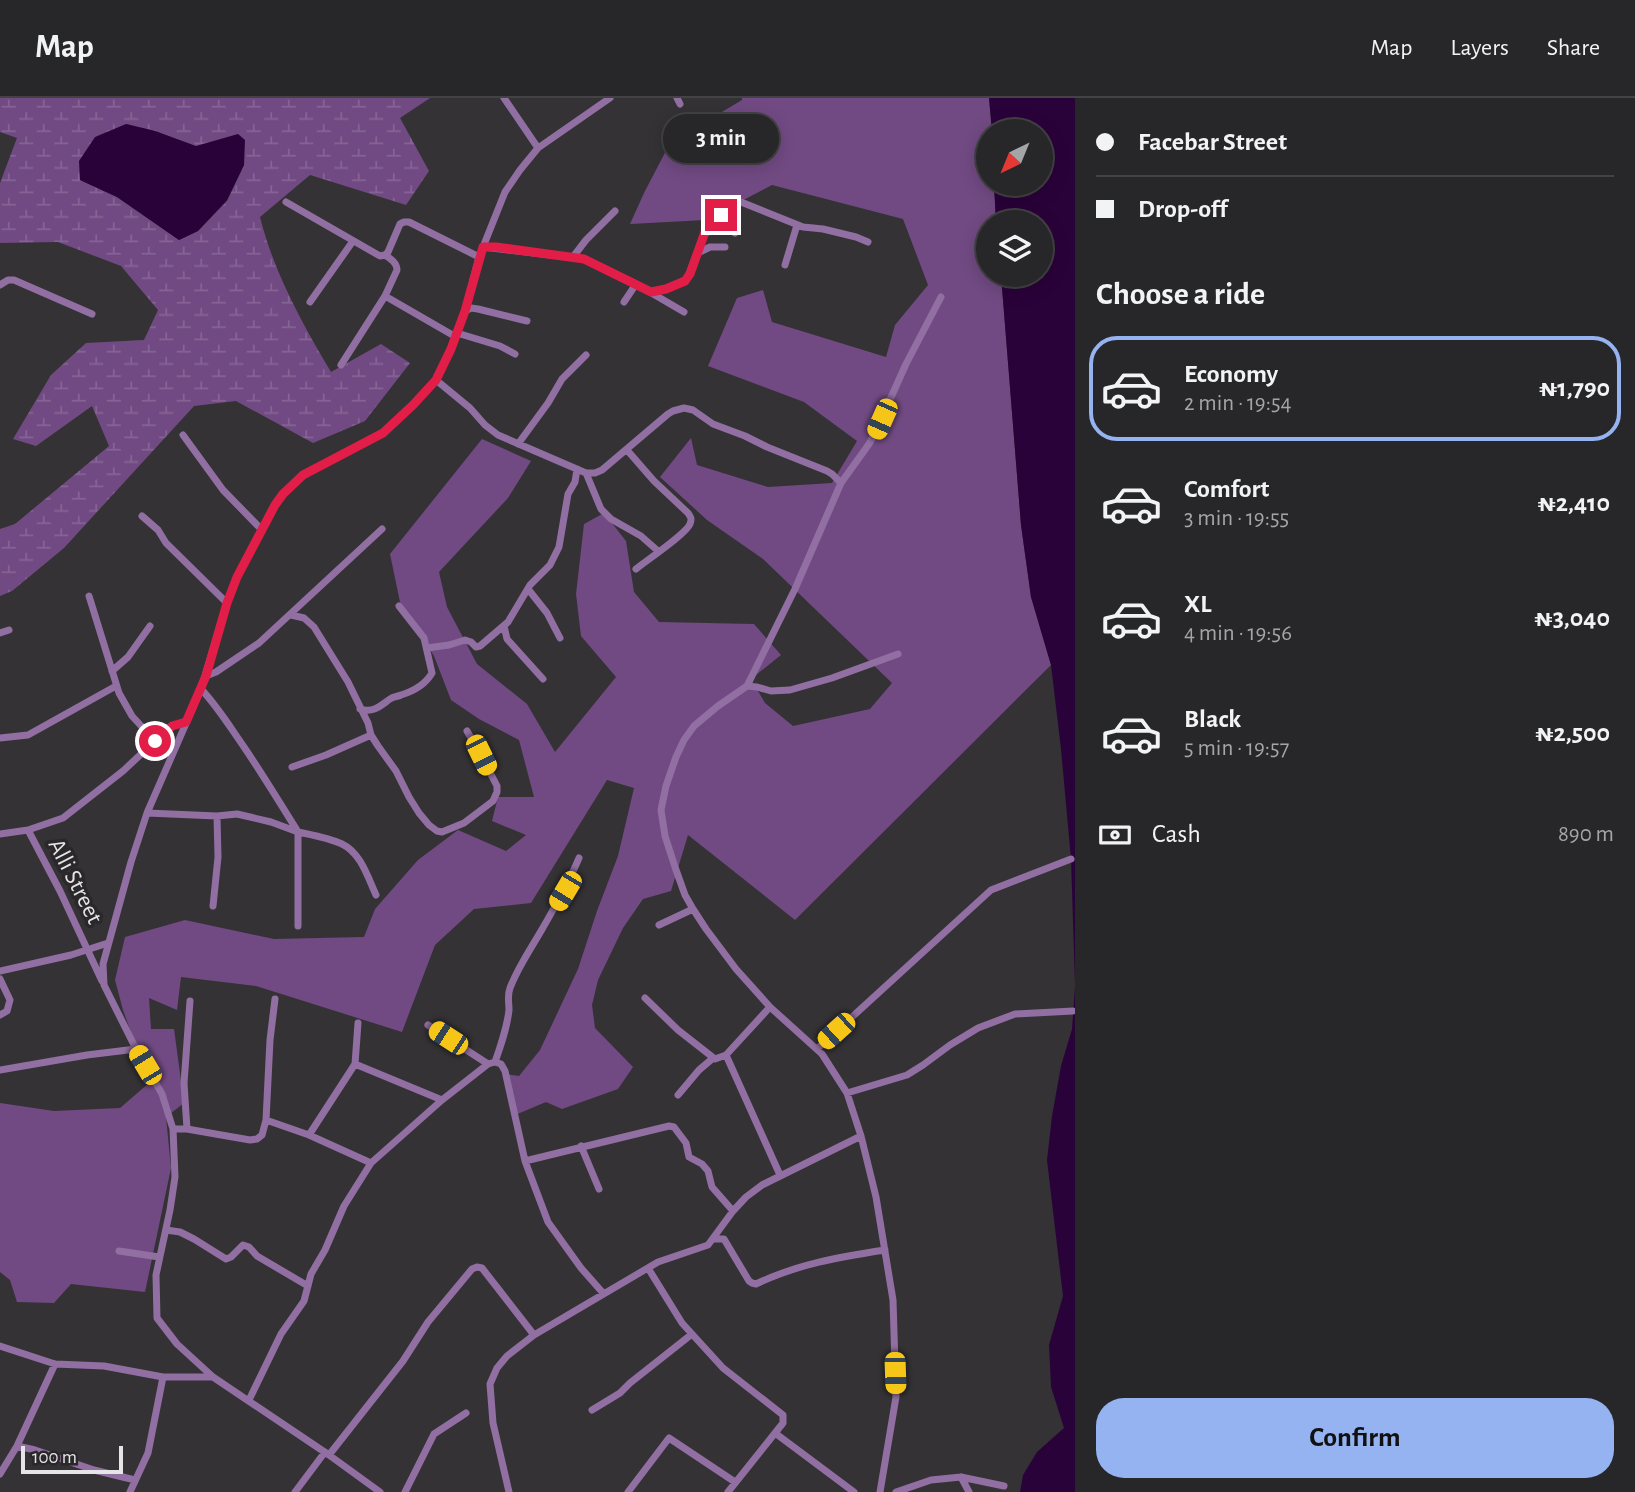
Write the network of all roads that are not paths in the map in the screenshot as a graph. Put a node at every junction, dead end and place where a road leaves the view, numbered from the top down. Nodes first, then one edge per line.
1 (504, 98) edge
2 (610, 98) edge
3 (538, 148) junction
4 (286, 202) dead end
5 (615, 211) dead end
6 (797, 225) junction
7 (735, 233) dead end
8 (704, 234) junction
9 (353, 240) junction
10 (868, 242) dead end
11 (483, 247) junction
12 (725, 247) dead end
13 (697, 254) junction
14 (385, 255) junction
15 (479, 257) junction
16 (573, 257) junction
17 (785, 265) dead end
18 (636, 284) junction
19 (0, 285) edge
20 (651, 292) junction
21 (385, 296) junction
22 (941, 297) dead end
23 (310, 302) dead end
24 (624, 302) dead end
25 (465, 311) junction
26 (684, 312) dead end
27 (92, 314) dead end
28 (527, 321) dead end
29 (456, 335) junction
30 (515, 354) dead end
31 (586, 355) dead end
32 (341, 365) dead end
33 (436, 380) junction
34 (183, 435) dead end
35 (518, 444) junction
36 (627, 450) junction
37 (577, 469) junction
38 (586, 473) junction
39 (841, 483) junction
40 (142, 516) dead end
41 (261, 529) junction
42 (382, 529) dead end
43 (658, 551) junction
44 (636, 569) dead end
45 (528, 589) junction
46 (89, 596) dead end
47 (227, 603) junction
48 (399, 606) dead end
49 (291, 615) junction
50 (150, 626) dead end
51 (504, 626) junction
52 (9, 630) dead end
53 (0, 634) edge
54 (560, 638) dead end
55 (427, 648) junction
56 (898, 654) dead end
57 (112, 671) junction
58 (206, 676) junction
59 (543, 679) dead end
60 (116, 686) junction
61 (747, 686) junction
62 (201, 690) junction
63 (360, 709) junction
64 (186, 722) junction
65 (467, 731) dead end
66 (372, 736) junction
67 (0, 737) edge
68 (155, 741) junction
69 (292, 767) dead end
70 (147, 813) junction
71 (216, 816) junction
72 (28, 830) junction
73 (298, 832) junction
74 (0, 834) edge
75 (579, 859) dead end
76 (1071, 859) dead end
77 (376, 895) dead end
78 (213, 906) dead end
79 (693, 909) junction
80 (659, 925) dead end
81 (298, 926) dead end
82 (108, 943) junction
83 (88, 949) junction
84 (0, 971) edge
85 (0, 979) edge
86 (104, 985) junction
87 (645, 998) dead end
88 (275, 999) dead end
89 (190, 1001) dead end
90 (770, 1007) junction
91 (1073, 1011) edge
92 (0, 1015) edge
93 (358, 1023) dead end
94 (428, 1025) dead end
95 (136, 1049) junction
96 (817, 1049) junction
97 (726, 1055) junction
98 (712, 1059) junction
99 (491, 1063) junction
100 (355, 1064) junction
101 (0, 1070) edge
102 (847, 1093) junction
103 (678, 1095) dead end
104 (442, 1100) junction
105 (266, 1120) junction
106 (173, 1129) junction
107 (187, 1129) junction
108 (309, 1135) junction
109 (862, 1136) junction
110 (581, 1146) junction
111 (525, 1161) junction
112 (371, 1163) junction
113 (780, 1175) junction
114 (599, 1189) dead end
115 (733, 1211) junction
116 (166, 1230) junction
117 (713, 1239) junction
118 (885, 1250) junction
119 (120, 1251) dead end
120 (159, 1257) junction
121 (648, 1268) junction
122 (308, 1286) junction
123 (603, 1293) junction
124 (692, 1334) junction
125 (534, 1335) junction
126 (0, 1346) edge
127 (55, 1364) junction
128 (163, 1377) junction
129 (213, 1377) junction
130 (249, 1400) junction
131 (592, 1410) dead end
132 (466, 1413) dead end
133 (775, 1433) junction
134 (17, 1446) junction
135 (327, 1454) junction
136 (0, 1457) edge
137 (7, 1464) junction
138 (0, 1474) edge
139 (961, 1477) junction
140 (135, 1480) junction
141 (735, 1482) junction
142 (1004, 1486) dead end
143 (130, 1492) edge
144 (295, 1492) edge
145 (380, 1492) edge
146 (405, 1492) edge
147 (509, 1492) edge
148 (628, 1492) edge
149 (728, 1492) edge
150 (854, 1492) edge
151 (880, 1492) edge
152 (895, 1492) edge
153 (969, 1492) edge

1 - 3 street
2 - 3 street
3 - 11 street
4 - 9 street
5 - 16 street
6 - 8 street
6 - 10 street
6 - 17 street
7 - 8 street
8 - 13 street
9 - 14 street
9 - 23 street
11 - 15 street
11 - 16 street
12 - 13 street
13 - 20 street
14 - 15 street
14 - 21 street
15 - 25 street
16 - 18 street
18 - 20 street
18 - 24 street
19 - 27 street
20 - 26 street
21 - 29 street
21 - 32 street
22 - 39 street
25 - 28 street
25 - 29 street
29 - 30 street
29 - 33 street
31 - 35 street
33 - 35 street
33 - 41 street
34 - 41 street
35 - 37 street
36 - 38 street
36 - 39 street
36 - 43 street
37 - 38 street
37 - 45 street
38 - 43 street
39 - 61 street
40 - 47 street
41 - 47 street
42 - 49 street
43 - 44 street
45 - 51 street
45 - 54 street
46 - 57 street
47 - 58 street
48 - 55 street
49 - 58 street
49 - 63 street
50 - 57 street
51 - 55 street
51 - 59 street
52 - 53 street
55 - 63 street
56 - 61 street
57 - 60 street
58 - 62 street
60 - 67 street
60 - 68 street
61 - 79 street
62 - 64 street
62 - 73 street
63 - 66 street
64 - 68 street
64 - 70 street
65 - 66 street
66 - 69 street
68 - 72 street
70 - 71 street
70 - 82 street
71 - 73 street
71 - 78 street
72 - 74 street
72 - 83 street, Alli Street
73 - 77 street
73 - 81 street
75 - 99 street
76 - 96 street
79 - 80 street
79 - 90 street
82 - 83 street
82 - 86 street
83 - 84 street
83 - 86 street, Alli Street
85 - 92 street
86 - 95 street, Alli Street
87 - 98 street
88 - 105 street
89 - 107 street
90 - 96 street
90 - 97 street
91 - 102 street
93 - 100 street
94 - 99 street
95 - 101 street
95 - 106 street, Alli Street
96 - 102 street
97 - 98 street
97 - 113 street
98 - 103 street
99 - 104 street
99 - 111 street
100 - 104 street
100 - 108 street
102 - 109 street
104 - 112 street
105 - 107 street
105 - 108 street
106 - 107 street
106 - 116 street, Alli Street
108 - 112 street
109 - 113 street
109 - 118 street
110 - 111 street
110 - 114 street
110 - 115 street
111 - 123 street
112 - 122 street
113 - 115 street
115 - 117 street
116 - 120 street, Alli Street
116 - 122 street
117 - 118 street
117 - 121 street
118 - 151 street
119 - 120 street
120 - 129 street, Alli Street
121 - 123 street
121 - 124 street
122 - 130 street
123 - 125 street
124 - 131 street
124 - 133 street
125 - 135 street
125 - 147 street
126 - 127 street
127 - 128 street
127 - 134 street
128 - 129 street
128 - 140 street
129 - 130 street, Alli Street
130 - 135 street, Alli Street
132 - 146 street
133 - 141 street
133 - 150 street
134 - 137 street
134 - 140 street
135 - 144 street
135 - 145 street, Alli Street
136 - 137 street
137 - 138 street
139 - 142 street
139 - 152 street
139 - 153 street
140 - 143 street
141 - 148 street
141 - 149 street

